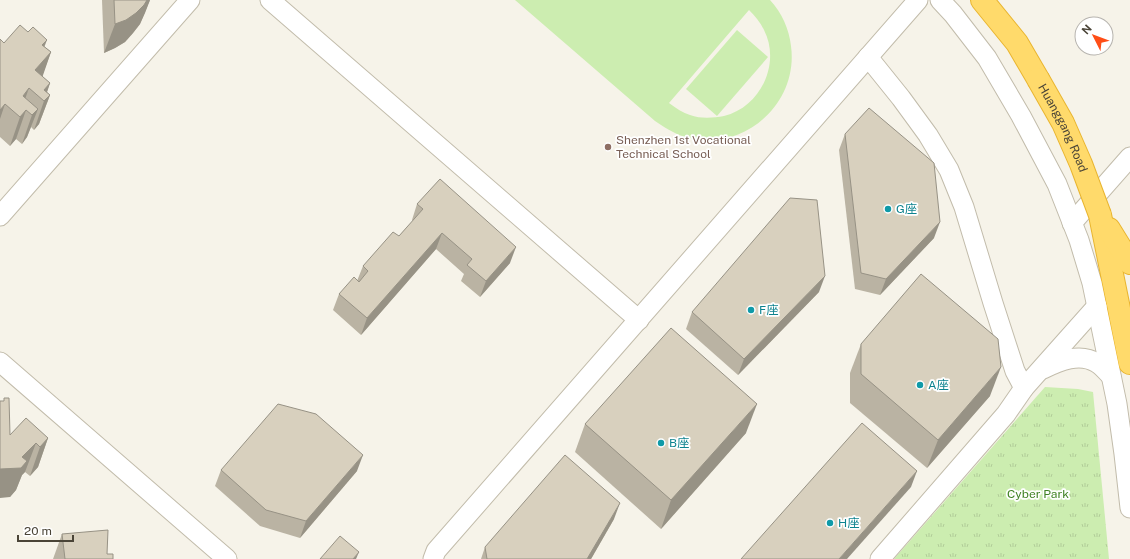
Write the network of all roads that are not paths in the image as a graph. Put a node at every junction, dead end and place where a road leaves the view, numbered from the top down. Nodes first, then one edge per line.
1 (190, 0) edge
2 (270, 0) edge
3 (918, 0) edge
4 (940, 0) edge
5 (982, 0) edge
6 (868, 57) junction
7 (1130, 158) edge
8 (1100, 215) junction
9 (0, 216) edge
10 (1072, 223) junction
11 (1130, 263) edge
12 (1097, 306) junction
13 (639, 320) junction
14 (0, 362) edge
15 (1130, 363) edge
16 (1040, 370) junction
17 (1111, 376) junction
18 (1024, 388) junction
19 (1130, 508) edge
20 (228, 559) edge
21 (433, 559) edge
22 (880, 559) edge

1 - 9 street
2 - 13 street
3 - 6 street
4 - 10 street
5 - 8 highway, Huanggang Road, bridge
6 - 13 street
6 - 18 street
7 - 10 street
8 - 11 highway, Huanggang Road
8 - 15 highway
10 - 12 street
12 - 16 street
12 - 17 street
13 - 21 street
14 - 20 street
16 - 17 street
16 - 18 street
17 - 19 street
18 - 22 street

